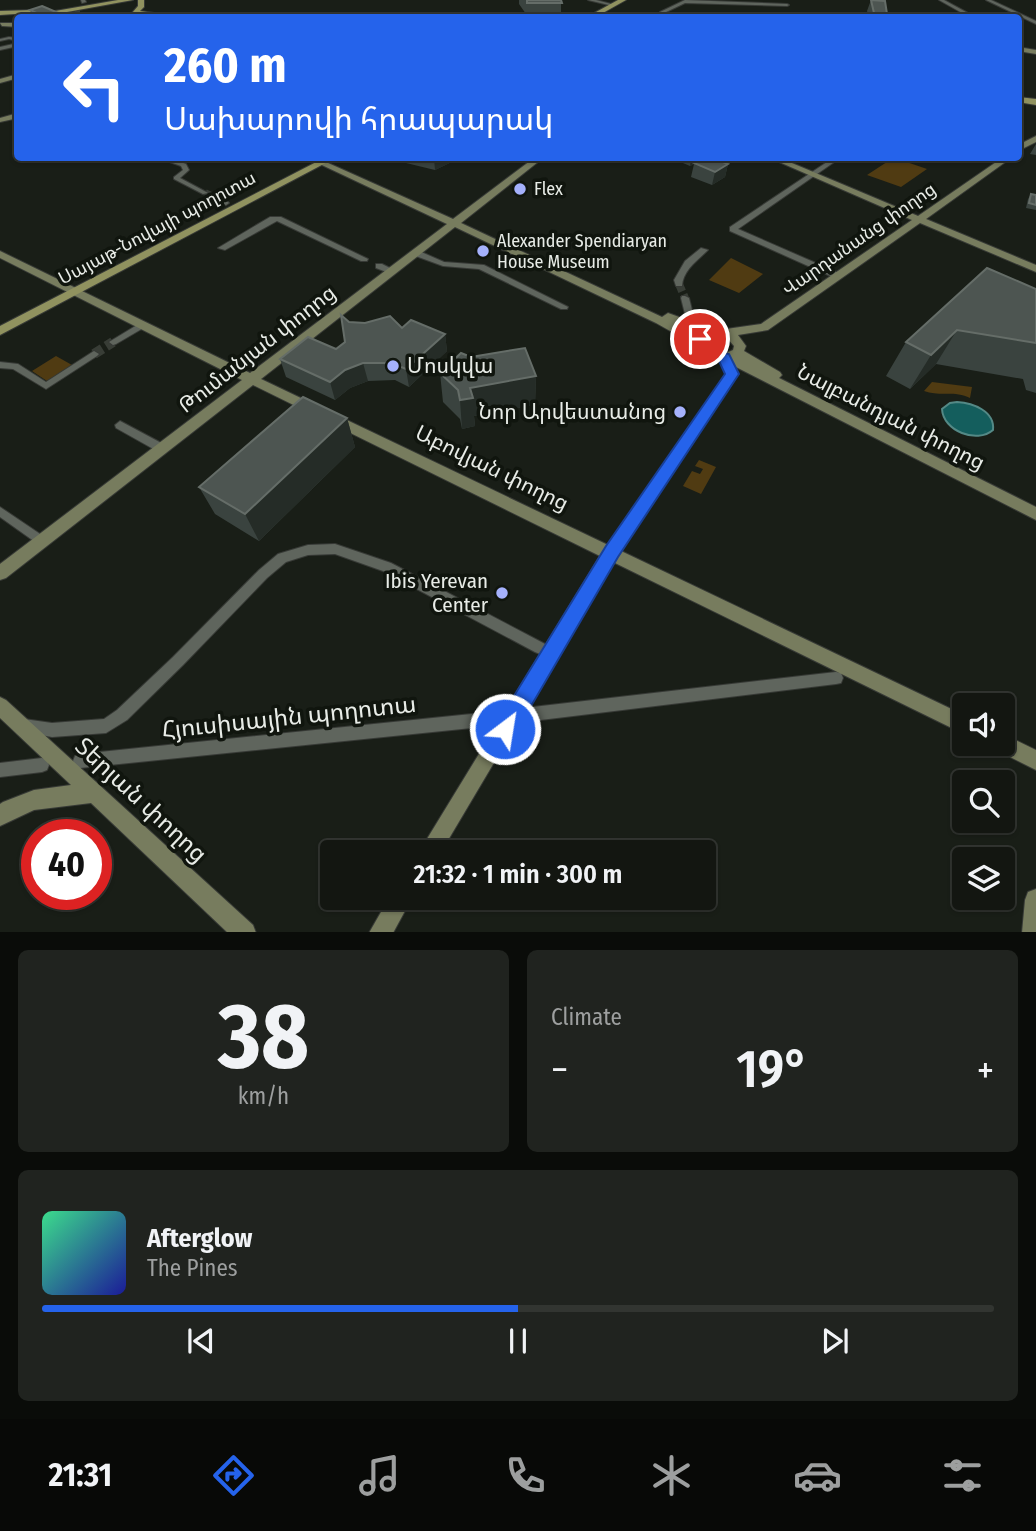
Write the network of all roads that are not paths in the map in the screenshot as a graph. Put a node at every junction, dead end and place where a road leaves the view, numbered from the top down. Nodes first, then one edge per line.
1 (142, 0) edge
2 (590, 0) edge
3 (623, 0) edge
4 (630, 0) edge
5 (941, 0) edge
6 (988, 0) edge
7 (687, 1) edge
8 (127, 2) edge
9 (613, 5) junction
10 (787, 5) dead end
11 (84, 7) edge
12 (67, 10) junction
13 (46, 14) edge
14 (47, 14) edge
15 (48, 14) edge
16 (126, 14) edge
17 (154, 14) edge
18 (596, 14) edge
19 (603, 14) edge
20 (665, 14) edge
21 (967, 14) edge
22 (1017, 14) edge
23 (173, 161) edge
24 (314, 161) edge
25 (315, 161) edge
26 (323, 161) edge
27 (535, 161) edge
28 (781, 161) edge
29 (832, 161) edge
30 (1003, 161) edge
31 (813, 174) junction
32 (205, 193) tunnel mouth
33 (919, 220) junction
34 (455, 222) junction
35 (222, 248) dead end
36 (705, 250) dead end
37 (416, 253) junction
38 (2, 256) edge
39 (364, 259) dead end
40 (1036, 269) edge
41 (838, 276) junction
42 (679, 284) dead end
43 (68, 290) junction
44 (685, 298) tunnel mouth
45 (564, 307) dead end
46 (0, 321) edge
47 (142, 325) junction
48 (692, 326) junction
49 (764, 327) junction
50 (0, 331) edge
51 (709, 332) junction
52 (725, 333) junction
53 (114, 342) tunnel mouth
54 (699, 342) junction
55 (732, 354) junction
56 (94, 355) tunnel mouth
57 (0, 365) edge
58 (253, 378) junction
59 (120, 425) dead end
60 (161, 449) junction
61 (1036, 503) edge
62 (0, 511) edge
63 (1036, 514) edge
64 (42, 541) junction
65 (612, 551) junction
66 (0, 573) edge
67 (559, 641) junction
68 (540, 648) junction
69 (541, 669) junction
70 (836, 678) dead end
71 (0, 706) edge
72 (524, 715) dead end
73 (501, 718) dead end
74 (952, 718) edge
75 (21, 726) junction
76 (1015, 749) edge
77 (1036, 760) edge
78 (69, 763) junction
79 (42, 765) dead end
80 (0, 770) edge
81 (96, 793) junction
82 (0, 816) edge
83 (436, 840) edge
84 (1036, 900) edge
85 (394, 910) edge
86 (244, 932) edge
87 (381, 932) edge
88 (1033, 932) edge

1 - 8 main road
1 - 17 main road
2 - 9 street
3 - 9 main road
4 - 19 main road
5 - 21 street
6 - 22 street
7 - 10 street
7 - 20 street
8 - 11 main road
8 - 15 main road
9 - 18 main road
11 - 12 main road
11 - 16 main road
12 - 13 main road
12 - 14 main road
23 - 32 street
24 - 43 main road, Սայաթ-Նովայի պողոտա
25 - 43 main road, Սայաթ-Նովայի պողոտա
26 - 34 street
27 - 34 street, Թումանյան փողոց
28 - 31 street
29 - 31 street
30 - 33 street, Վարդանանց փողոց
31 - 33 street
31 - 41 street
33 - 40 street
33 - 41 street, Վարդանանց փողոց
34 - 37 street, Թումանյան փողոց
34 - 48 street
34 - 54 street
35 - 39 street
36 - 42 street
37 - 45 street
37 - 58 street, Թումանյան փողոց
38 - 43 street, Աբովյան փողոց
41 - 49 street, Վարդանանց փողոց
43 - 46 main road, Սայաթ-Նովայի պողոտա
43 - 47 street, Աբովյան փողոց
43 - 50 main road, Սայաթ-Նովայի պողոտա
44 - 48 street
47 - 53 street
47 - 58 street, Աբովյան փողոց
48 - 51 street
49 - 52 street, Վարդանանց փողոց
49 - 55 street
51 - 52 street, Վարդանանց փողոց
51 - 54 street
52 - 55 street
54 - 55 street
55 - 61 street, Նալբանդյան փողոց
55 - 63 street, Նալբանդյան փողոց
55 - 65 street
56 - 57 street
58 - 60 street, Թումանյան փողոց
58 - 65 street, Աբովյան փողոց
59 - 60 street
60 - 64 street, Թումանյան փողոց
62 - 64 street
64 - 66 street, Թումանյան փողոց
65 - 67 street
65 - 74 street, Աբովյան փողոց
67 - 68 street
67 - 69 street
68 - 69 street
68 - 75 street
69 - 83 street
70 - 72 street
71 - 75 street, Տերյան փողոց
73 - 78 street, Հյուսիսային պողոտա
75 - 78 street, Տերյան փողոց
76 - 77 street
78 - 81 street, Տերյան փողոց
79 - 80 street
81 - 82 street
81 - 86 street, Տերյան փողոց
84 - 88 street
85 - 87 street

